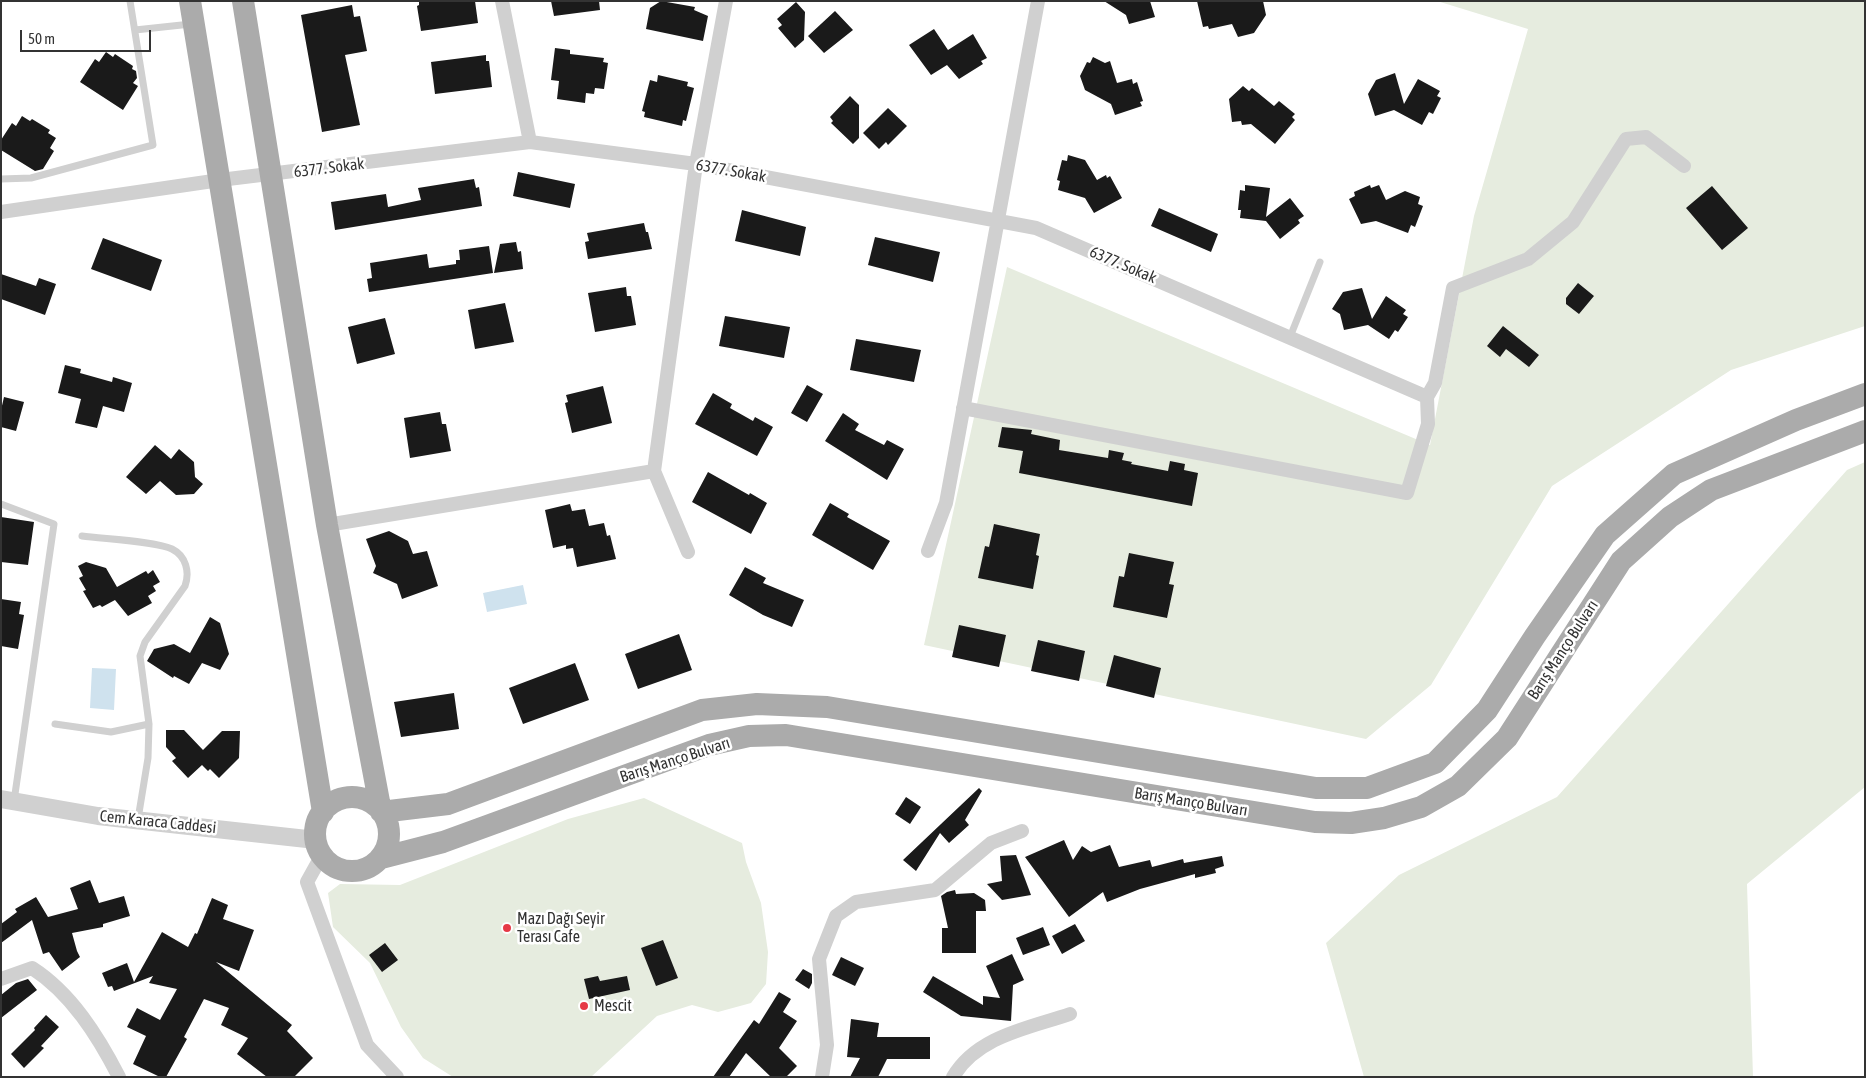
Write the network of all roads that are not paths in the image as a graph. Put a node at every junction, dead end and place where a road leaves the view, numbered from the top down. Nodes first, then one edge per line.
1 (130, 1) edge
2 (190, 1) edge
3 (243, 1) edge
4 (502, 1) edge
5 (726, 1) edge
6 (1038, 1) edge
7 (194, 23) junction
8 (135, 30) junction
9 (530, 142) junction
10 (696, 164) junction
11 (1684, 166) dead end
12 (270, 175) junction
13 (1, 179) edge
14 (220, 180) junction
15 (1, 212) edge
16 (998, 220) junction
17 (1320, 262) dead end
18 (1290, 337) junction
19 (1865, 394) edge
20 (1427, 397) junction
21 (963, 408) junction
22 (1865, 431) edge
23 (654, 471) junction
24 (1, 504) edge
25 (327, 525) junction
26 (82, 536) dead end
27 (928, 551) dead end
28 (688, 552) dead end
29 (55, 724) dead end
30 (148, 724) junction
31 (8, 800) edge
32 (322, 812) junction
33 (381, 812) junction
34 (138, 820) junction
35 (1022, 831) dead end
36 (319, 848) junction
37 (381, 858) junction
38 (1, 979) edge
39 (1070, 1014) dead end
40 (119, 1077) edge
41 (397, 1077) edge
42 (822, 1077) edge
43 (953, 1077) edge

1 - 8 lane
2 - 7 main road
3 - 12 main road
4 - 9 street
5 - 10 street
6 - 16 street
7 - 8 lane
7 - 14 main road
8 - 13 lane
9 - 10 street, 6377. Sokak
9 - 12 street, 6377. Sokak
10 - 16 street, 6377. Sokak
10 - 23 street
11 - 20 street
12 - 14 street, 6377. Sokak
12 - 25 main road
14 - 15 street, 6377. Sokak
14 - 32 main road
16 - 18 street, 6377. Sokak
16 - 21 street
17 - 18 lane
18 - 20 street, 6377. Sokak
19 - 33 main road, Barış Manço Bulvarı
20 - 21 street
21 - 27 street
22 - 37 main road, Barış Manço Bulvarı
23 - 25 street
23 - 28 street
24 - 31 lane
25 - 33 main road
26 - 30 lane
29 - 30 lane
30 - 34 lane
31 - 34 street, Cem Karaca Caddesi
32 - 33 main road
32 - 36 main road
33 - 37 main road
34 - 36 street, Cem Karaca Caddesi
35 - 42 street
36 - 37 main road
36 - 41 street
38 - 40 street
39 - 43 street

